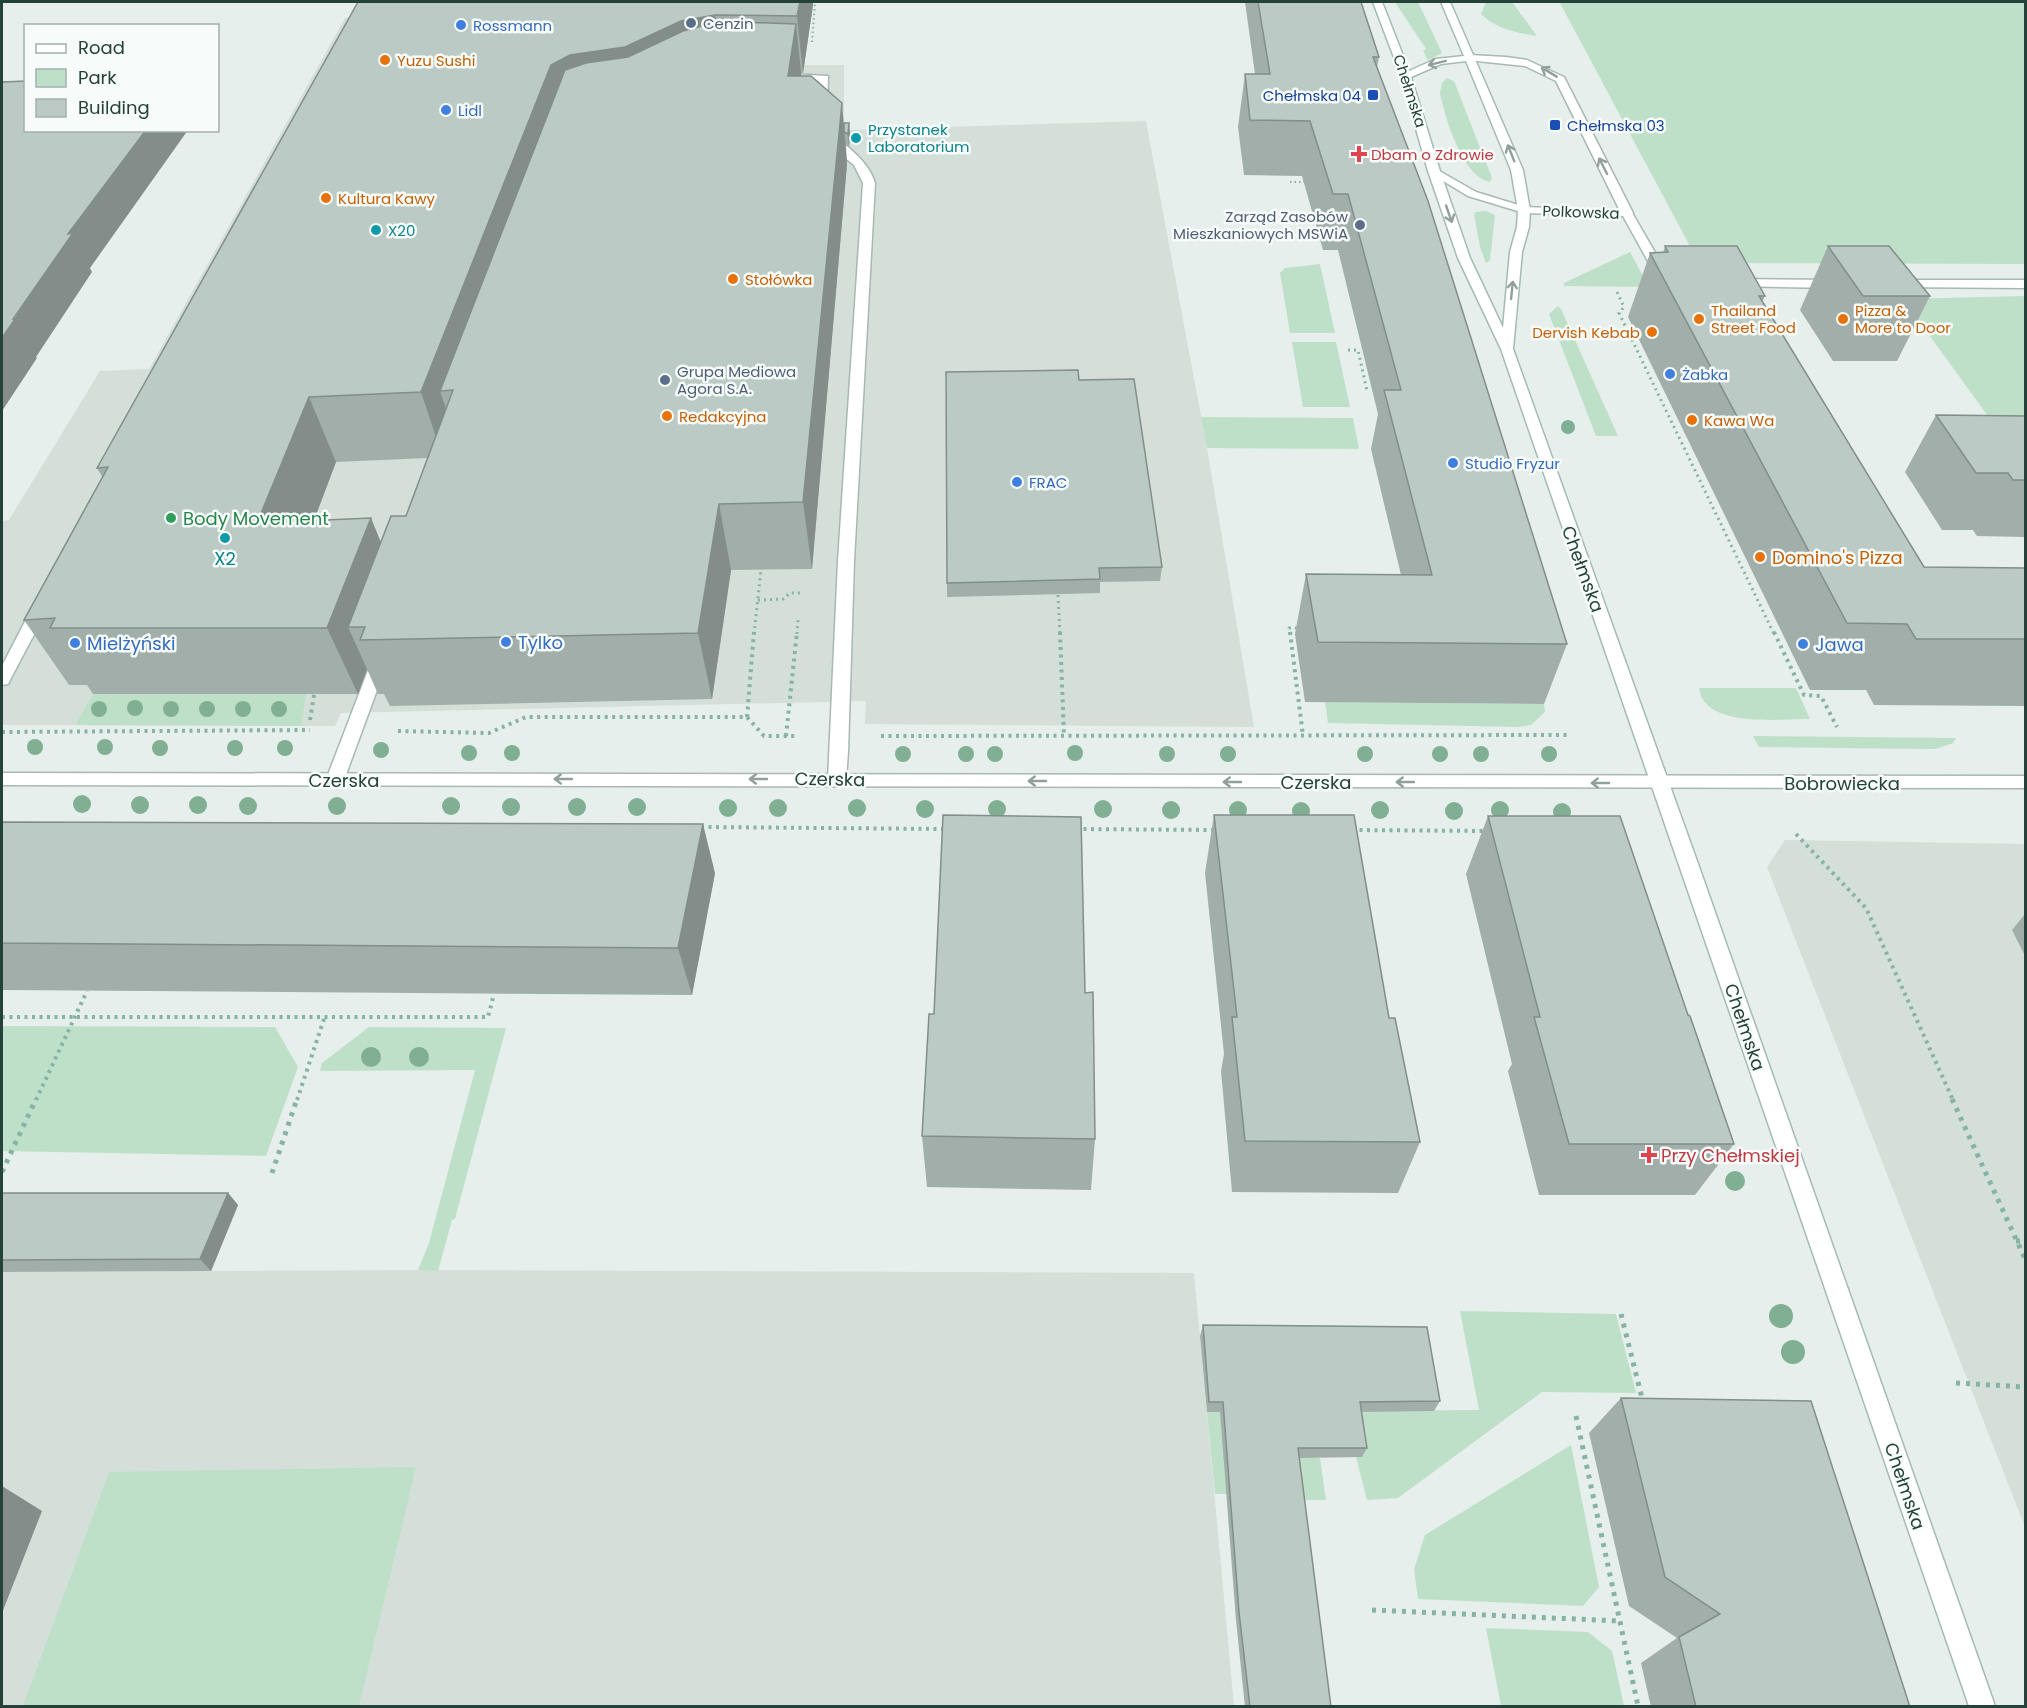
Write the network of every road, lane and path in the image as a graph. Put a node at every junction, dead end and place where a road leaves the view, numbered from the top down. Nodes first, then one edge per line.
1 (1377, 2) edge
2 (1446, 2) edge
3 (815, 3) edge
4 (1470, 58) junction
5 (1406, 76) junction
6 (776, 77) edge
7 (809, 78) junction
8 (1434, 171) junction
9 (1290, 182) edge
10 (1312, 182) edge
11 (1524, 210) junction
12 (1627, 213) junction
13 (1673, 276) edge
14 (1716, 283) edge
15 (1847, 284) edge
16 (1883, 284) edge
17 (2025, 284) edge
18 (1617, 292) dead end
19 (1507, 349) junction
20 (1347, 350) dead end
21 (1367, 391) dead end
22 (761, 570) edge
23 (1058, 595) edge
24 (46, 598) edge
25 (758, 600) junction
26 (800, 604) dead end
27 (799, 615) dead end
28 (1300, 628) dead end
29 (386, 646) edge
30 (2, 680) edge
31 (316, 684) edge
32 (747, 717) junction
33 (1837, 727) dead end
34 (310, 730) junction
35 (355, 730) junction
36 (2, 732) edge
37 (1571, 735) dead end
38 (786, 736) junction
39 (841, 736) junction
40 (1064, 736) junction
41 (1303, 736) junction
42 (2, 779) edge
43 (837, 779) junction
44 (335, 780) junction
45 (2025, 782) edge
46 (1659, 783) junction
47 (699, 827) edge
48 (948, 829) edge
49 (1066, 829) edge
50 (1220, 830) edge
51 (1350, 830) edge
52 (1492, 831) edge
53 (1796, 834) dead end
54 (87, 991) edge
55 (494, 994) edge
56 (326, 1016) junction
57 (2, 1017) edge
58 (74, 1017) junction
59 (2, 1172) edge
60 (272, 1173) dead end
61 (2016, 1241) junction
62 (2025, 1241) edge
63 (2025, 1261) edge
64 (1622, 1314) dead end
65 (1956, 1383) dead end
66 (2025, 1387) edge
67 (1644, 1406) edge
68 (1576, 1416) dead end
69 (1372, 1610) dead end
70 (1620, 1622) junction
71 (1638, 1707) edge
72 (1982, 1707) edge

1 - 5 street, Chełmska
2 - 4 street, Chełmska
3 - 7 path
4 -> 5 street
11 -> 4 street, Chełmska
12 -> 4 street
5 - 8 street, Chełmska
6 - 7 street
7 - 39 street
8 - 11 street, Polkowska
8 -> 19 street, Chełmska
9 - 10 path
11 - 12 street, Polkowska
19 -> 11 street, Chełmska
12 - 13 street, Polkowska
14 - 15 street
16 - 17 street
18 - 33 path
19 - 46 street, Chełmska
20 - 21 path
22 - 25 path
23 - 40 path
24 - 30 street
25 - 26 path
25 - 32 path
27 - 38 path
28 - 41 path
29 - 35 street
31 - 34 path
32 - 35 path
32 - 38 path
34 - 35 path
34 - 36 path
35 - 44 street
37 - 41 path
38 - 39 path
39 - 40 path
39 - 43 street
40 - 41 path
42 - 44 street, Czerska
43 -> 44 street, Czerska
46 -> 43 street, Czerska
45 - 46 street, Bobrowiecka
46 - 72 street, Chełmska
47 - 48 path
49 - 50 path
51 - 52 path
53 - 61 path
54 - 58 path
55 - 56 path
56 - 58 path
56 - 60 path
57 - 58 path
58 - 59 path
61 - 62 path
61 - 63 path
64 - 67 path
65 - 66 path
68 - 70 path
69 - 70 path
70 - 71 path

